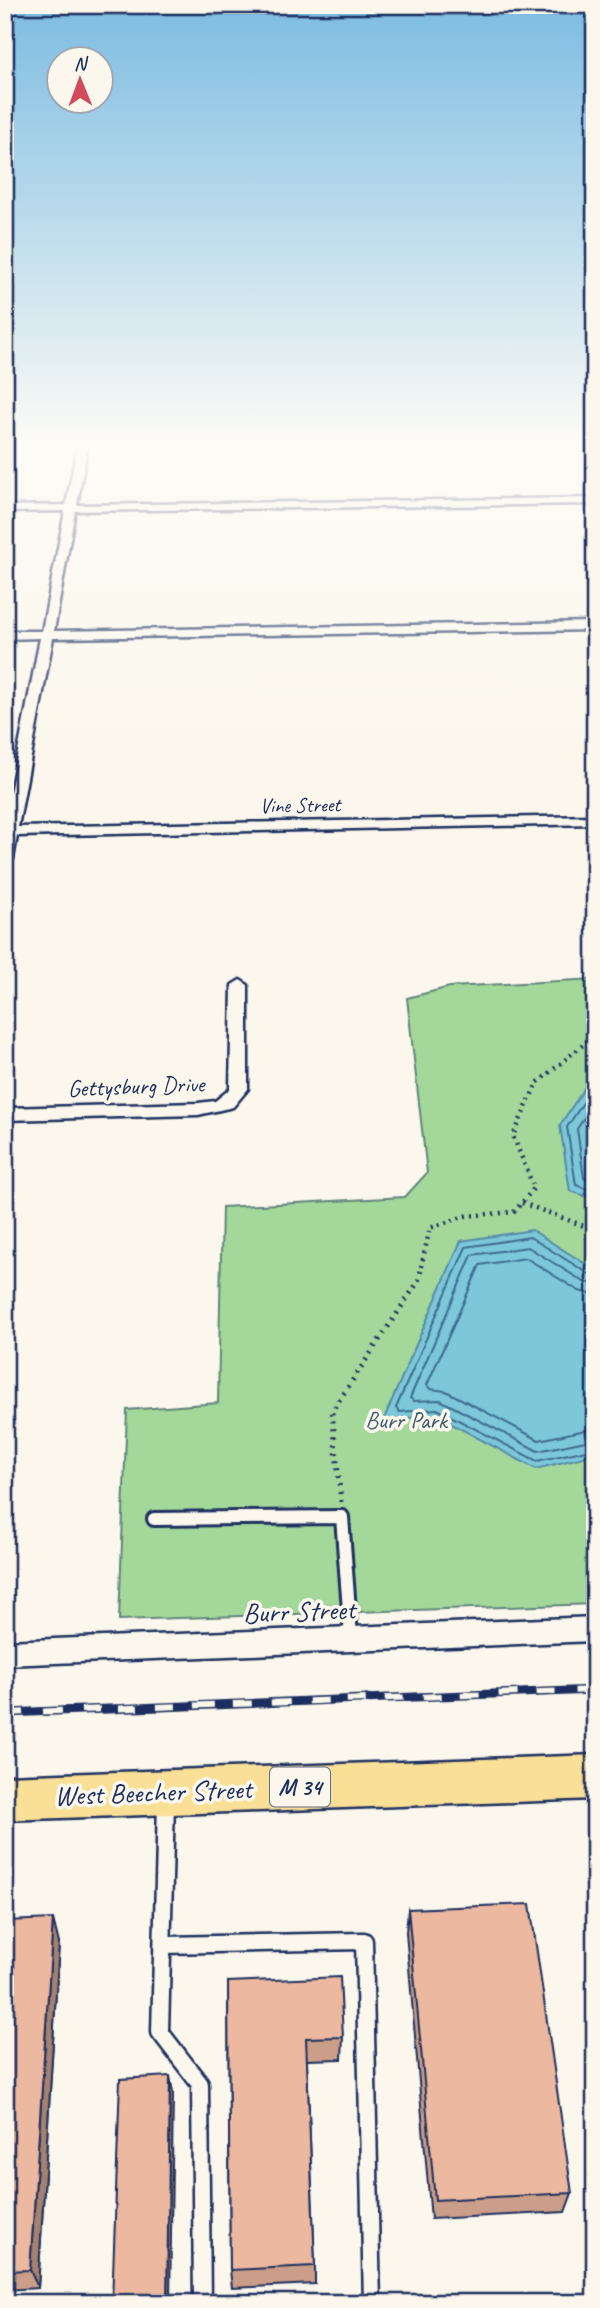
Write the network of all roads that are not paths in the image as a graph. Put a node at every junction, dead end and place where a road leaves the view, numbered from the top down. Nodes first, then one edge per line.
1 (62, 551) edge
2 (595, 626) edge
3 (46, 634) junction
4 (5, 635) edge
5 (595, 820) edge
6 (8, 832) edge
7 (5, 859) edge
8 (240, 985) dead end
9 (5, 1114) edge
10 (154, 1519) dead end
11 (595, 1629) edge
12 (352, 1641) junction
13 (5, 1653) edge
14 (595, 1777) edge
15 (166, 1792) junction
16 (5, 1798) edge
17 (164, 1945) junction
18 (202, 2303) edge
19 (372, 2303) edge

1 - 3 street
2 - 3 street
3 - 4 street
3 - 6 street
5 - 6 street, Vine Street
6 - 7 street
8 - 9 street, Gettysburg Drive
10 - 12 lane
11 - 12 street, Burr Street
12 - 13 street, Burr Street
14 - 15 main road, West Beecher Street / M 34
15 - 16 main road, West Beecher Street / M 34
15 - 17 lane
17 - 18 lane
17 - 19 lane

